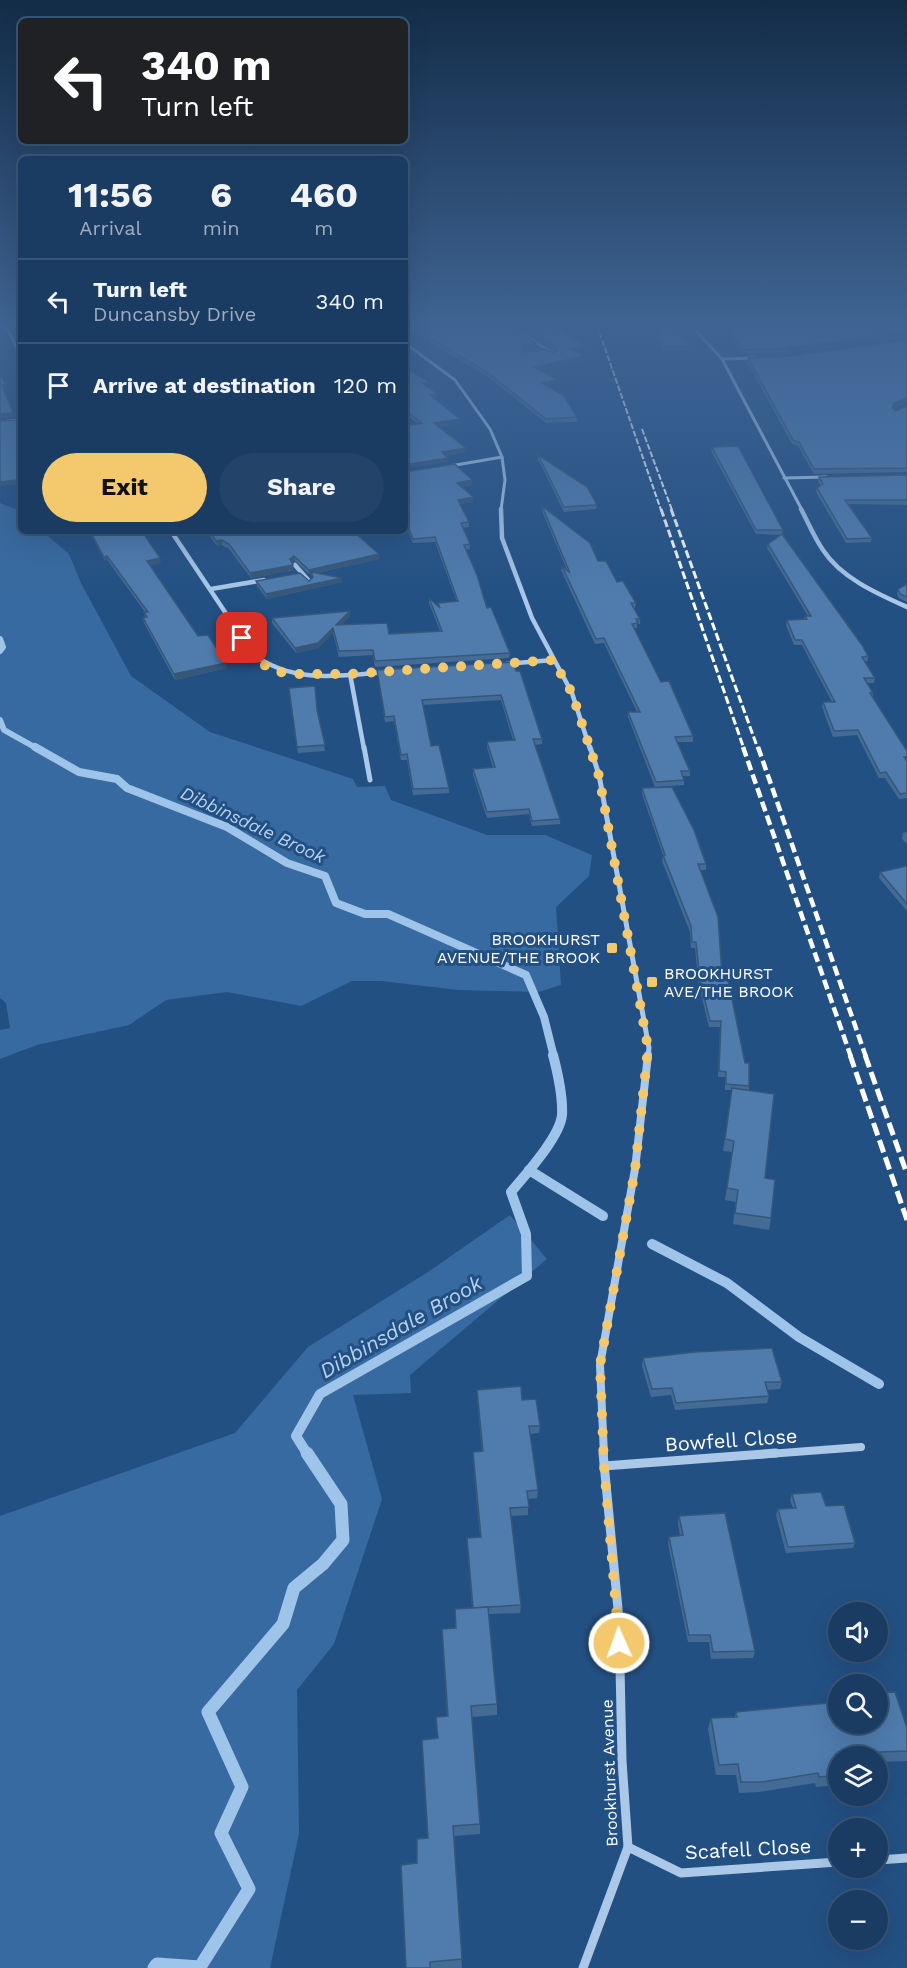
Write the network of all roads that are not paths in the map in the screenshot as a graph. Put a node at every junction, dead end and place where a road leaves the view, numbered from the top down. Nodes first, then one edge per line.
1 (482, 417) edge
2 (752, 417) edge
3 (18, 420) edge
4 (0, 422) edge
5 (502, 458) junction
6 (448, 466) edge
7 (829, 477) edge
8 (784, 478) junction
9 (173, 534) edge
10 (295, 565) edge
11 (303, 573) junction
12 (291, 575) edge
13 (268, 579) edge
14 (309, 581) edge
15 (211, 589) junction
16 (907, 607) edge
17 (553, 660) junction
18 (493, 664) edge
19 (398, 671) edge
20 (350, 674) junction
21 (370, 780) dead end
22 (861, 1447) dead end
23 (604, 1466) junction
24 (628, 1847) junction
25 (907, 1858) edge
26 (888, 1859) edge
27 (828, 1863) edge
28 (583, 1968) edge

1 - 5 street, Brookhurst Avenue
2 - 8 street
3 - 4 street
5 - 6 street
5 - 17 street, Brookhurst Avenue
7 - 8 street
8 - 16 street
9 - 15 street
10 - 11 street
11 - 12 street
11 - 14 street
13 - 15 street
15 - 20 street
17 - 18 street
17 - 23 street, Brookhurst Avenue
19 - 20 street
20 - 21 street
22 - 23 street, Bowfell Close
23 - 24 street, Brookhurst Avenue
24 - 27 street, Scafell Close
24 - 28 street, Brookhurst Avenue
25 - 26 street

